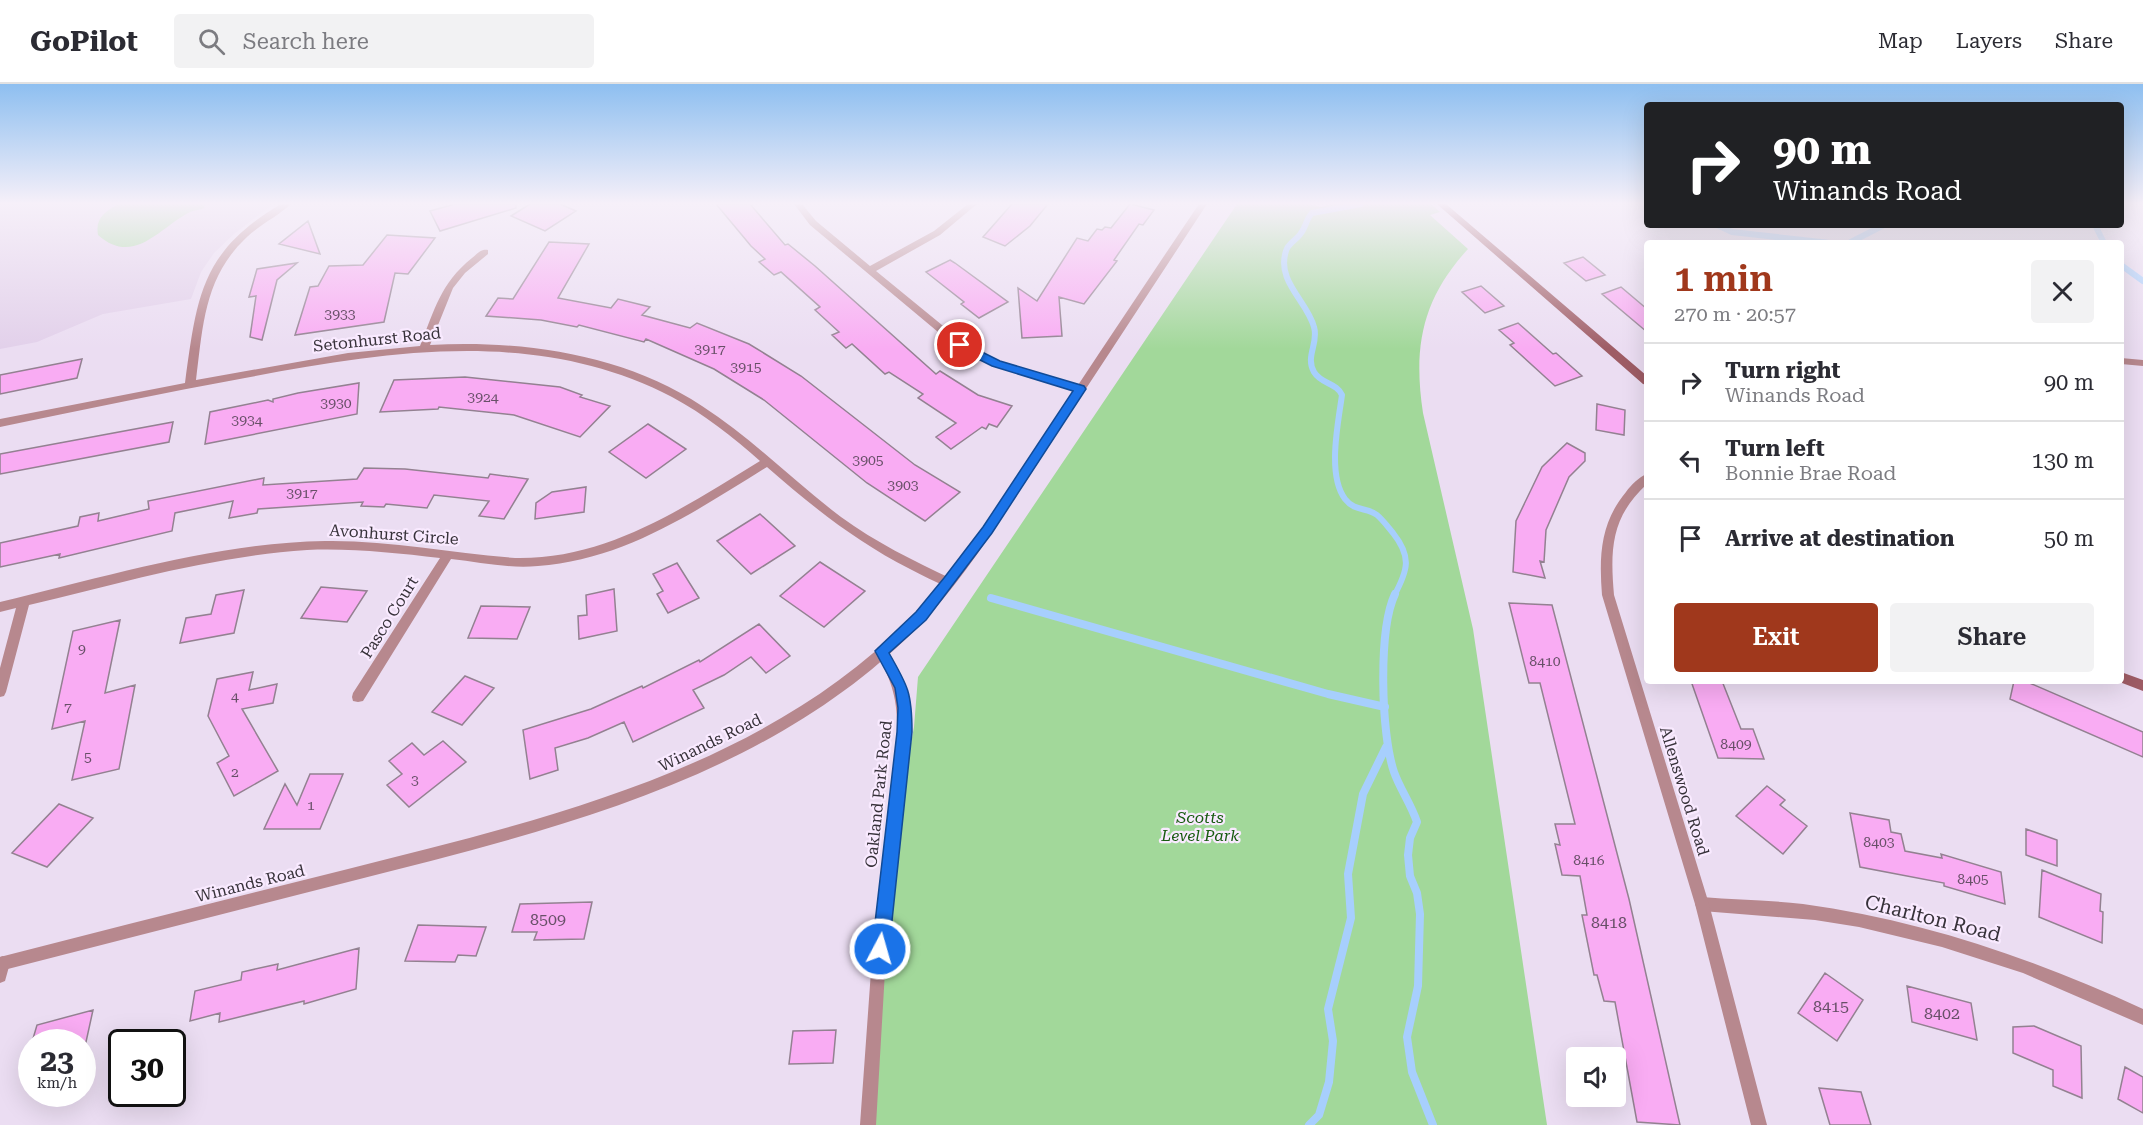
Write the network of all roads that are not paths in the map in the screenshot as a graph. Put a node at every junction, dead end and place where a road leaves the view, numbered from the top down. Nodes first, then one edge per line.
1 (485, 252) dead end
2 (228, 253) edge
3 (849, 253) edge
4 (902, 253) edge
5 (1171, 253) edge
6 (1497, 253) edge
7 (870, 270) junction
8 (425, 346) junction
9 (2124, 361) edge
10 (2143, 363) edge
11 (1644, 379) edge
12 (190, 384) junction
13 (1080, 389) junction
14 (0, 423) edge
15 (768, 461) junction
16 (1644, 480) edge
17 (448, 554) junction
18 (948, 582) junction
19 (24, 602) junction
20 (0, 607) edge
21 (882, 651) junction
22 (2124, 678) edge
23 (2143, 686) edge
24 (0, 692) edge
25 (358, 697) dead end
26 (1702, 904) junction
27 (1, 968) edge
28 (2143, 1017) edge
29 (868, 1125) edge
30 (1759, 1125) edge

1 - 8 street
2 - 12 street
3 - 7 street
4 - 7 street
5 - 13 street, Winands Road
6 - 11 main road
7 - 13 street
8 - 12 street, Setonhurst Road
8 - 15 street, Setonhurst Road
9 - 10 street
12 - 14 street, Setonhurst Road
13 - 18 street, Winands Road
15 - 17 street, Avonhurst Circle
15 - 18 street, Setonhurst Road
16 - 26 street, Allenswood Road
17 - 19 street, Avonhurst Circle
17 - 25 street, Pasco Court
18 - 21 street, Winands Road
19 - 20 street, Avonhurst Circle
19 - 24 street
21 - 27 street, Winands Road
21 - 29 street, Oakland Park Road
22 - 23 main road
26 - 28 street, Charlton Road
26 - 30 street, Allenswood Road

